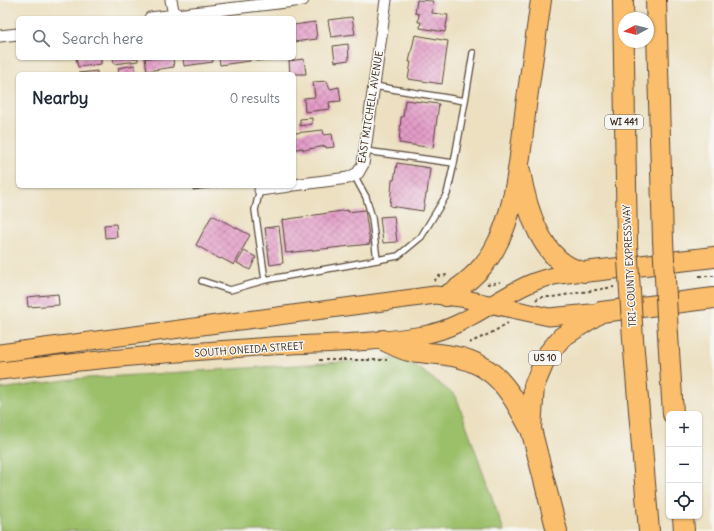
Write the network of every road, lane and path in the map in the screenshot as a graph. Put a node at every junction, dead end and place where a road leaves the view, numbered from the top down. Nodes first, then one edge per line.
1 (171, 0) edge
2 (303, 0) edge
3 (386, 0) edge
4 (541, 0) edge
5 (623, 0) edge
6 (656, 0) edge
7 (174, 15) junction
8 (166, 16) edge
9 (16, 34) edge
10 (0, 36) edge
11 (473, 53) dead end
12 (374, 86) junction
13 (465, 100) junction
14 (365, 151) junction
15 (454, 163) junction
16 (519, 165) junction
17 (354, 175) junction
18 (296, 185) edge
19 (259, 188) edge
20 (714, 248) edge
21 (705, 258) edge
22 (377, 260) junction
23 (584, 272) junction
24 (265, 280) junction
25 (504, 280) dead end
26 (202, 281) dead end
27 (482, 282) dead end
28 (446, 296) junction
29 (706, 299) edge
30 (491, 304) junction
31 (714, 310) edge
32 (601, 312) junction
33 (513, 318) dead end
34 (383, 340) junction
35 (466, 344) dead end
36 (0, 353) edge
37 (312, 360) dead end
38 (394, 360) dead end
39 (0, 371) edge
40 (673, 411) edge
41 (531, 429) junction
42 (683, 519) edge
43 (557, 531) edge
44 (649, 531) edge
45 (684, 531) edge

1 - 7 street
2 - 7 street
3 - 12 street, EAST MITCHELL AVENUE
4 - 16 highway
5 - 44 highway, TRI-COUNTY EXPRESSWAY / WI 441, bridge
6 - 40 highway, bridge
7 - 8 street
9 - 10 street
11 - 13 lane
12 - 13 lane
12 - 14 street, EAST MITCHELL AVENUE
13 - 15 lane
14 - 15 lane
14 - 17 street, EAST MITCHELL AVENUE
15 - 22 lane
16 - 23 highway
16 - 28 highway
17 - 18 street, EAST MITCHELL AVENUE
17 - 22 lane
19 - 24 lane
20 - 21 highway
21 - 23 highway, SOUTH ONEIDA STREET
22 - 24 lane
23 - 30 main road, SOUTH ONEIDA STREET
24 - 26 lane
25 - 27 path
28 - 30 main road
28 - 36 main road
29 - 31 highway
29 - 32 highway
30 - 32 main road
30 - 34 main road, SOUTH ONEIDA STREET
32 - 41 highway, US 10
33 - 35 path
34 - 39 main road, SOUTH ONEIDA STREET
34 - 41 highway
37 - 38 path
41 - 43 highway, US 10
42 - 45 highway

